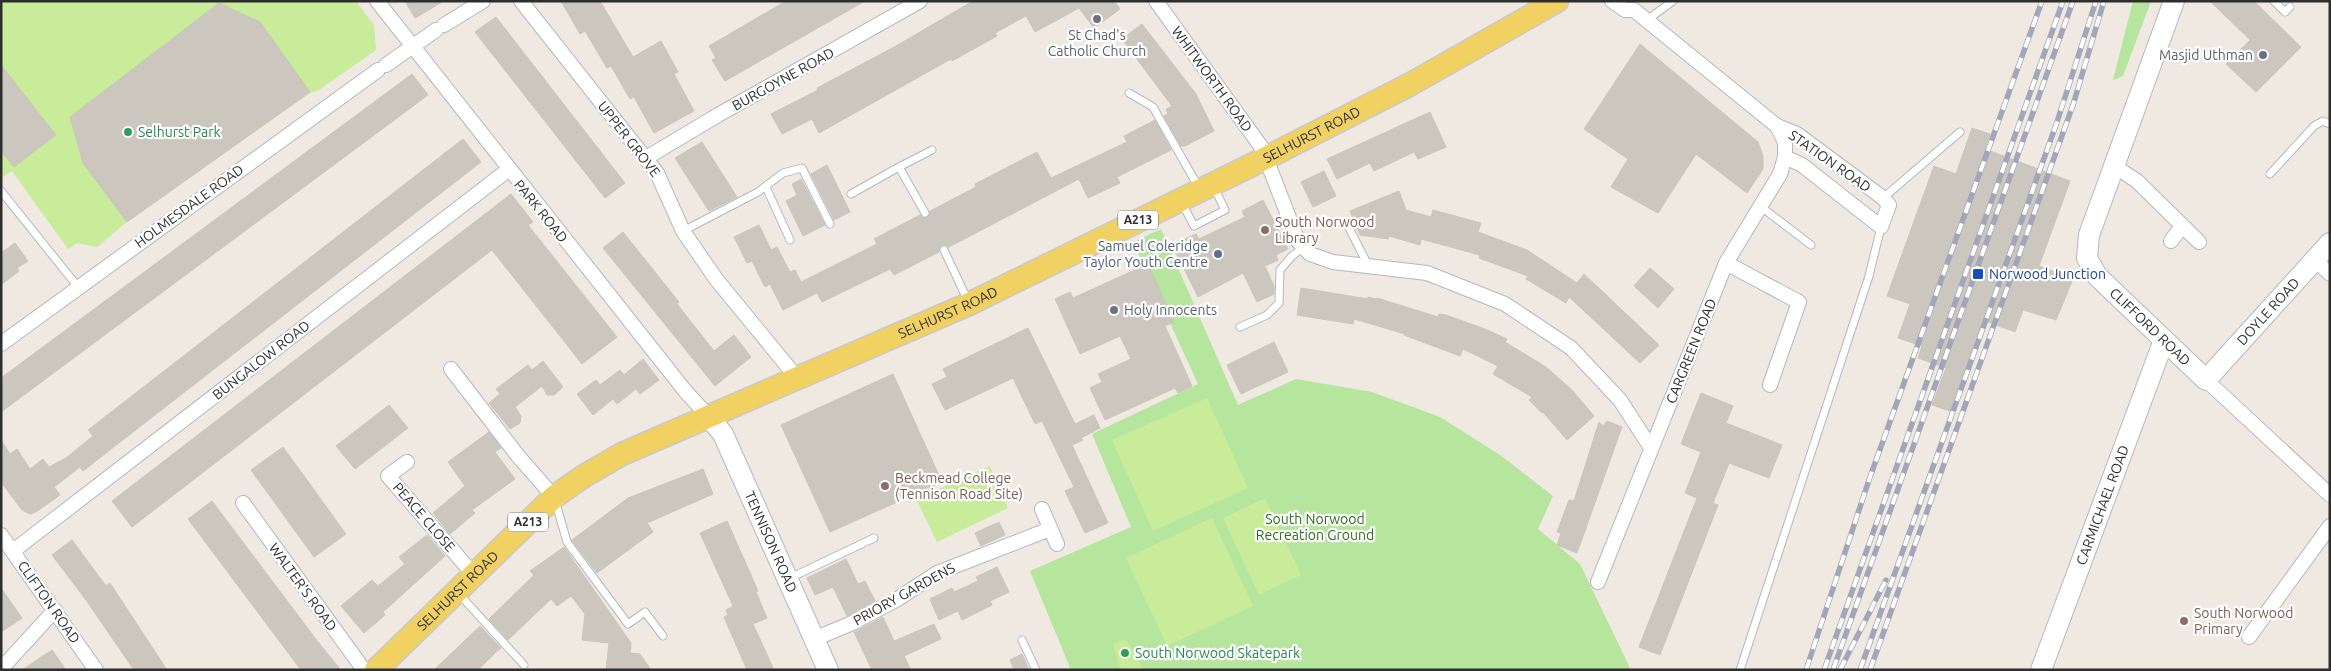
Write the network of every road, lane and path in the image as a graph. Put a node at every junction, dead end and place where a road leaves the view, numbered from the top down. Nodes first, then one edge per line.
1 (377, 1) edge
2 (483, 1) edge
3 (521, 1) edge
4 (920, 1) edge
5 (1156, 1) edge
6 (1557, 1) edge
7 (1612, 1) edge
8 (1673, 1) edge
9 (2174, 1) edge
10 (2274, 1) edge
11 (1634, 6) edge
12 (2290, 7) dead end
13 (1647, 20) junction
14 (411, 45) junction
15 (1129, 93) dead end
16 (2330, 124) edge
17 (1778, 126) junction
18 (1960, 132) dead end
19 (932, 150) dead end
20 (1785, 157) junction
21 (646, 158) junction
22 (1266, 158) junction
23 (2114, 166) junction
24 (899, 167) junction
25 (508, 170) junction
26 (2270, 174) dead end
27 (766, 187) junction
28 (1207, 187) junction
29 (1, 191) edge
30 (851, 194) dead end
31 (1882, 198) junction
32 (1180, 200) junction
33 (1760, 206) junction
34 (925, 213) dead end
35 (830, 224) dead end
36 (2182, 226) junction
37 (1882, 227) junction
38 (1349, 228) dead end
39 (683, 231) junction
40 (790, 240) dead end
41 (2171, 241) dead end
42 (2199, 242) dead end
43 (2330, 243) edge
44 (1811, 245) dead end
45 (1304, 247) junction
46 (944, 250) dead end
47 (2315, 260) junction
48 (1726, 263) junction
49 (1368, 265) junction
50 (2330, 274) edge
51 (78, 287) junction
52 (970, 304) junction
53 (1240, 327) dead end
54 (2164, 340) junction
55 (1, 344) edge
56 (451, 369) dead end
57 (798, 379) junction
58 (2206, 380) junction
59 (1770, 385) dead end
60 (709, 417) junction
61 (1651, 448) junction
62 (407, 462) dead end
63 (2330, 495) edge
64 (554, 497) junction
65 (243, 503) dead end
66 (1042, 509) dead end
67 (2330, 526) edge
68 (1050, 529) junction
69 (1, 535) edge
70 (874, 538) dead end
71 (1057, 544) dead end
72 (13, 551) junction
73 (474, 575) junction
74 (788, 580) junction
75 (1598, 582) dead end
76 (457, 592) junction
77 (55, 610) junction
78 (663, 636) dead end
79 (2249, 637) dead end
80 (814, 638) junction
81 (1022, 640) dead end
82 (524, 665) dead end
83 (1, 669) edge
84 (96, 670) edge
85 (364, 670) edge
86 (376, 670) edge
87 (828, 670) edge
88 (1036, 670) edge
89 (1740, 670) edge
90 (2041, 670) edge

1 - 14 street, PARK ROAD
2 - 14 street, HOLMESDALE ROAD
3 - 21 street, UPPER GROVE
4 - 21 street, BURGOYNE ROAD
5 - 22 street, WHITWORTH ROAD
6 - 22 main road, SELHURST ROAD / A213
7 - 11 street, STATION ROAD
8 - 13 lane
9 - 23 street, CLIFFORD ROAD
10 - 12 lane
11 - 13 street, STATION ROAD
13 - 17 street, STATION ROAD
14 - 25 street, PARK ROAD
14 - 51 street, HOLMESDALE ROAD
15 - 28 lane
16 - 26 lane
17 - 20 street
17 - 31 street, STATION ROAD
18 - 31 lane
19 - 24 lane
20 - 33 street, CARGREEN ROAD
20 - 37 street, STATION ROAD
21 - 39 street, UPPER GROVE
22 - 28 main road, SELHURST ROAD / A213
22 - 45 street, WHITWORTH ROAD
23 - 36 street
23 - 54 street, CLIFFORD ROAD
24 - 30 lane
24 - 34 lane
25 - 60 street, PARK ROAD
25 - 72 street, BUNGALOW ROAD
27 - 35 lane
27 - 39 lane
27 - 40 lane
28 - 32 main road, SELHURST ROAD / A213
28 - 32 lane
29 - 51 lane
31 - 37 street, STATION ROAD
32 - 52 main road, SELHURST ROAD / A213
33 - 44 lane
33 - 48 street, CARGREEN ROAD
36 - 41 street
36 - 42 street
37 - 89 lane
38 - 49 lane
39 - 57 street, UPPER GROVE
43 - 47 street, DOYLE ROAD
45 - 49 street
45 - 53 lane
46 - 52 lane
47 - 50 street
47 - 58 street, DOYLE ROAD
48 - 59 street
48 - 61 street, CARGREEN ROAD
49 - 61 street
51 - 55 street, HOLMESDALE ROAD
52 - 57 main road, SELHURST ROAD / A213
54 - 58 street, CLIFFORD ROAD
54 - 90 street, CARMICHAEL ROAD
56 - 64 street
57 - 60 main road, SELHURST ROAD / A213
58 - 63 street, CLIFFORD ROAD
60 - 64 main road, SELHURST ROAD / A213
60 - 74 street, TENNISON ROAD
61 - 75 street, CARGREEN ROAD
62 - 73 street, PEACE CLOSE
64 - 73 main road, SELHURST ROAD / A213
64 - 78 lane
65 - 85 street, WALTER'S ROAD
66 - 68 street
67 - 79 street
68 - 71 street
68 - 80 street, PRIORY GARDENS
69 - 72 street, CLIFTON ROAD
70 - 74 lane
72 - 77 street, CLIFTON ROAD
73 - 76 main road, SELHURST ROAD / A213
74 - 80 street, TENNISON ROAD
76 - 82 lane
76 - 86 main road, SELHURST ROAD / A213
77 - 83 street
77 - 84 street, CLIFTON ROAD
80 - 87 street, TENNISON ROAD
81 - 88 lane

